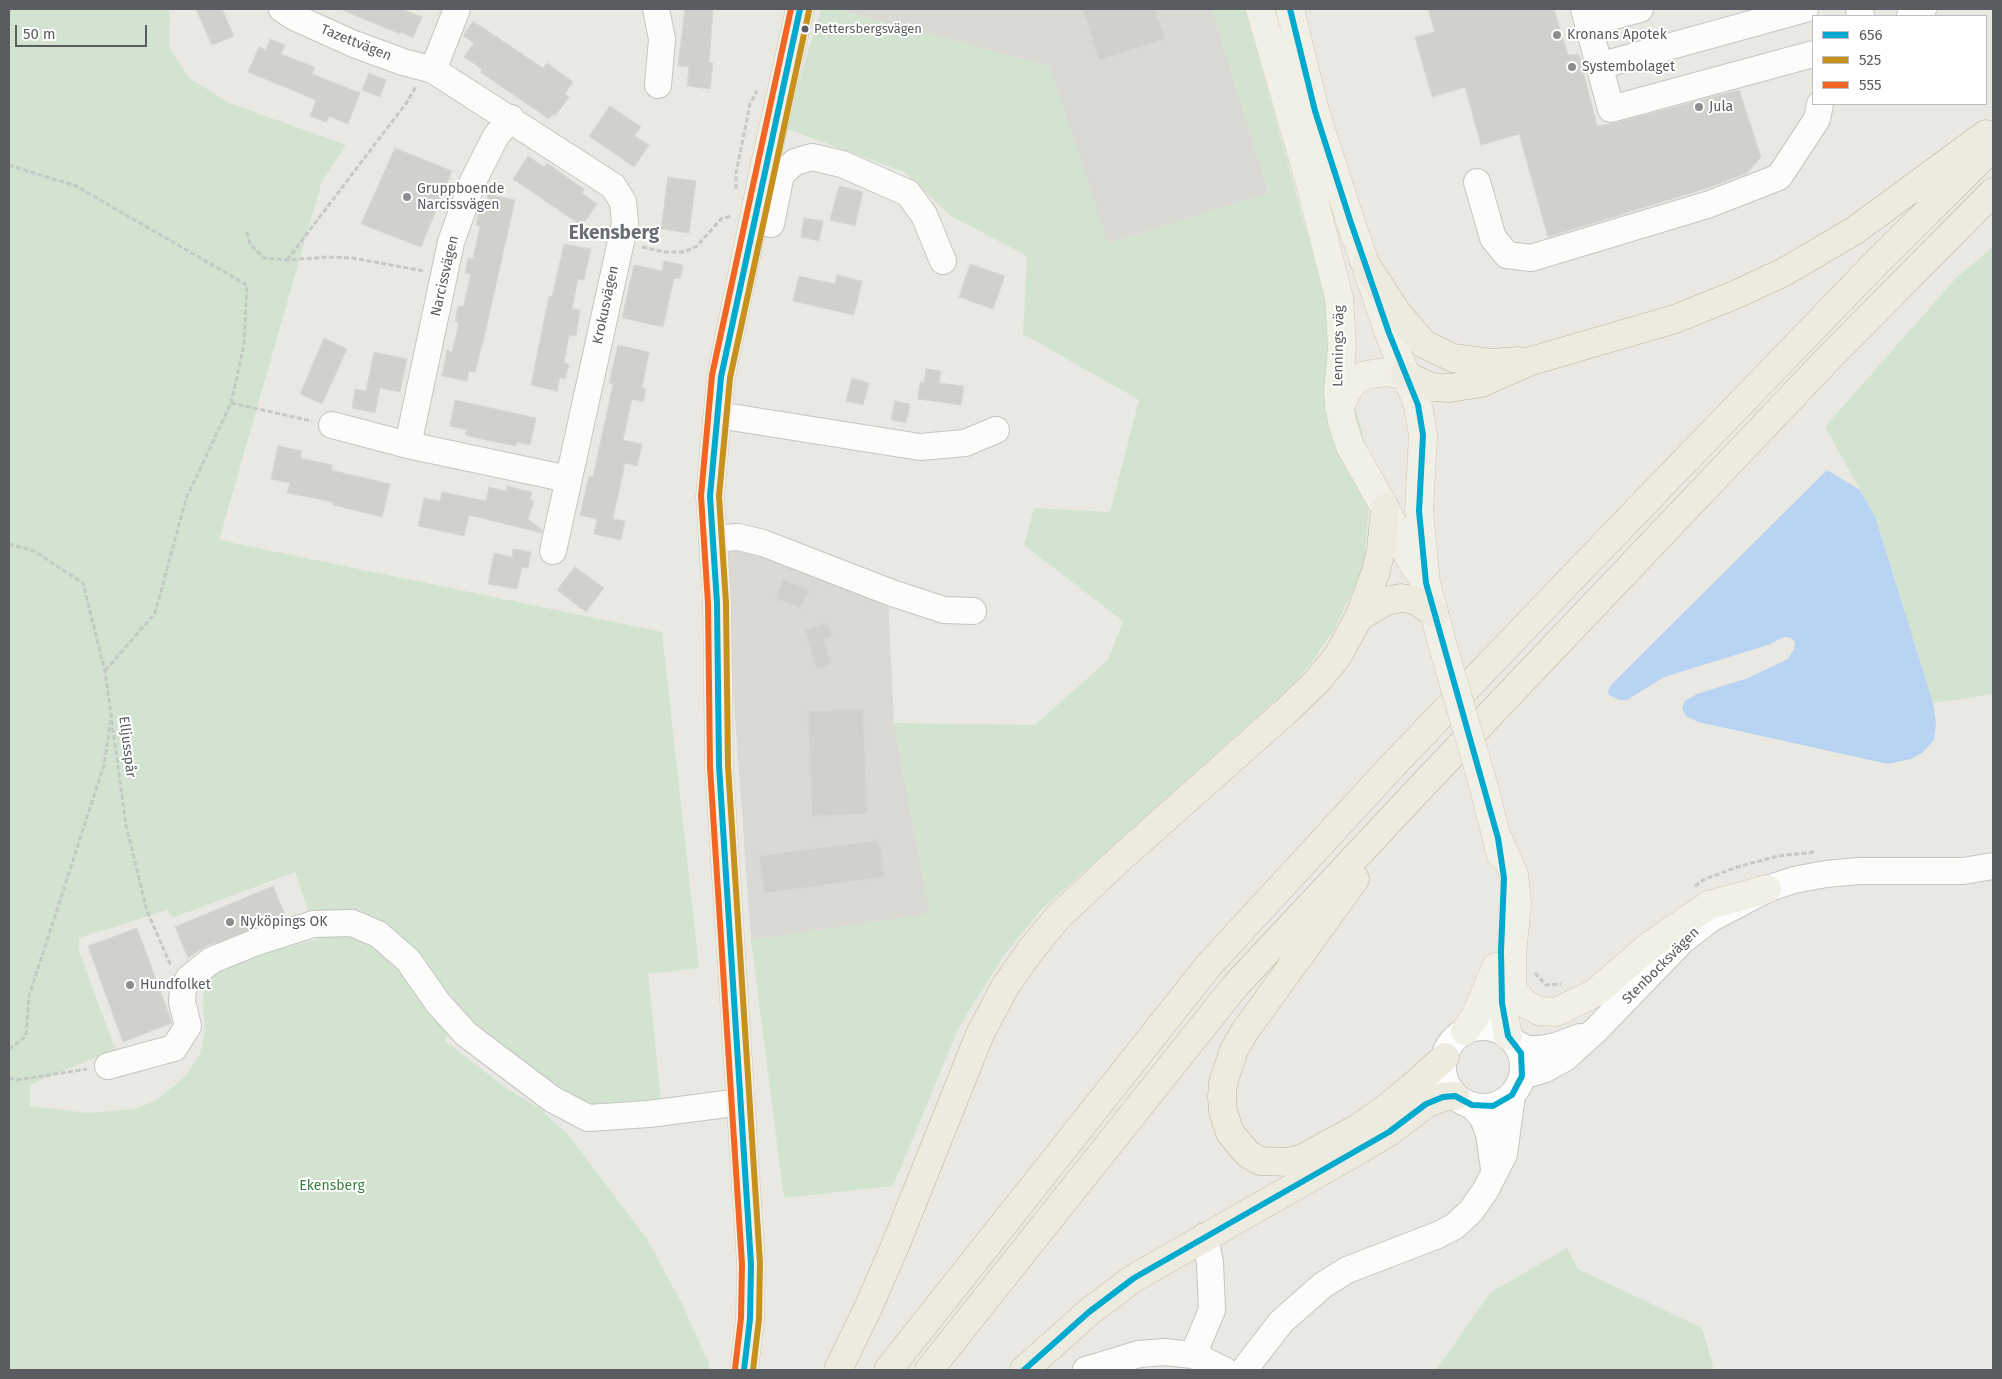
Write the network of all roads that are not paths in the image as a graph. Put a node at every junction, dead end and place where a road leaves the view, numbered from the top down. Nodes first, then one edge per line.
1 (282, 9) edge
2 (457, 9) edge
3 (656, 9) edge
4 (800, 9) edge
5 (1260, 9) edge
6 (1290, 9) edge
7 (1640, 9) edge
8 (1805, 9) edge
9 (1923, 9) edge
10 (1912, 15) edge
11 (1586, 16) edge
12 (1812, 54) edge
13 (1600, 66) junction
14 (430, 69) junction
15 (658, 85) dead end
16 (1820, 105) edge
17 (511, 118) junction
18 (1993, 129) edge
19 (1993, 147) edge
20 (772, 172) junction
21 (1477, 182) dead end
22 (1993, 192) edge
23 (771, 224) dead end
24 (943, 261) dead end
25 (1366, 265) junction
26 (1531, 361) junction
27 (1406, 375) junction
28 (1339, 407) junction
29 (718, 415) junction
30 (332, 425) road end
31 (996, 430) dead end
32 (408, 445) junction
33 (568, 479) junction
34 (1385, 508) junction
35 (712, 539) junction
36 (553, 552) dead end
37 (1426, 583) junction
38 (973, 611) dead end
39 (1434, 613) junction
40 (1359, 617) junction
41 (1422, 786) junction
42 (1498, 838) junction
43 (1993, 866) edge
44 (1963, 871) junction
45 (1993, 880) edge
46 (1766, 889) junction
47 (1501, 951) junction
48 (1596, 1030) junction
49 (1465, 1031) junction
50 (1512, 1040) junction
51 (1445, 1057) junction
52 (108, 1066) road end
53 (1517, 1085) junction
54 (1464, 1100) junction
55 (741, 1102) junction
56 (1495, 1172) junction
57 (1205, 1236) junction
58 (1193, 1355) junction
59 (744, 1370) edge
60 (838, 1370) edge
61 (888, 1370) edge
62 (930, 1370) edge
63 (1024, 1370) edge
64 (1086, 1370) edge
65 (1224, 1370) edge
66 (1244, 1370) edge

1 - 14 street, Tazettvägen
2 - 14 street
3 - 15 street
4 - 20 main road
5 - 28 main road, Lennings väg
6 - 25 main road
7 - 11 street
8 - 13 street
9 - 10 street
11 - 13 street
12 - 13 street
14 - 17 street, Krokusvägen
16 - 21 street
17 - 32 street, Narcissvägen
17 - 33 street, Krokusvägen
18 - 26 highway
19 - 61 highway
20 - 23 street
20 - 24 street
20 - 29 main road
22 - 41 highway
25 - 26 highway
25 - 27 main road
26 - 27 highway
27 - 28 main road
27 - 37 main road
28 - 34 main road, Lennings väg
29 - 31 street
29 - 35 main road
30 - 32 street
32 - 33 street
33 - 36 street, Krokusvägen
34 - 37 main road, Lennings väg
34 - 40 highway
35 - 38 street
35 - 55 main road
37 - 39 main road
39 - 40 highway
39 - 42 main road, bridge
40 - 60 highway
41 - 51 highway
41 - 62 highway
42 - 46 main road
42 - 47 main road
43 - 44 street, Stenbocksvägen
44 - 45 street, Stenbocksvägen
44 - 46 street, Stenbocksvägen
46 - 48 street, Stenbocksvägen
47 - 49 main road
47 - 50 main road
48 - 50 street, Stenbocksvägen
48 - 53 street, Stenbocksvägen
49 - 50 street
49 - 51 street
50 - 53 street
51 - 54 street
52 - 55 street
53 - 54 street
53 - 56 street
54 - 56 street
54 - 57 highway
55 - 59 main road
56 - 66 street
57 - 58 street
57 - 63 highway
58 - 64 street
58 - 65 street

